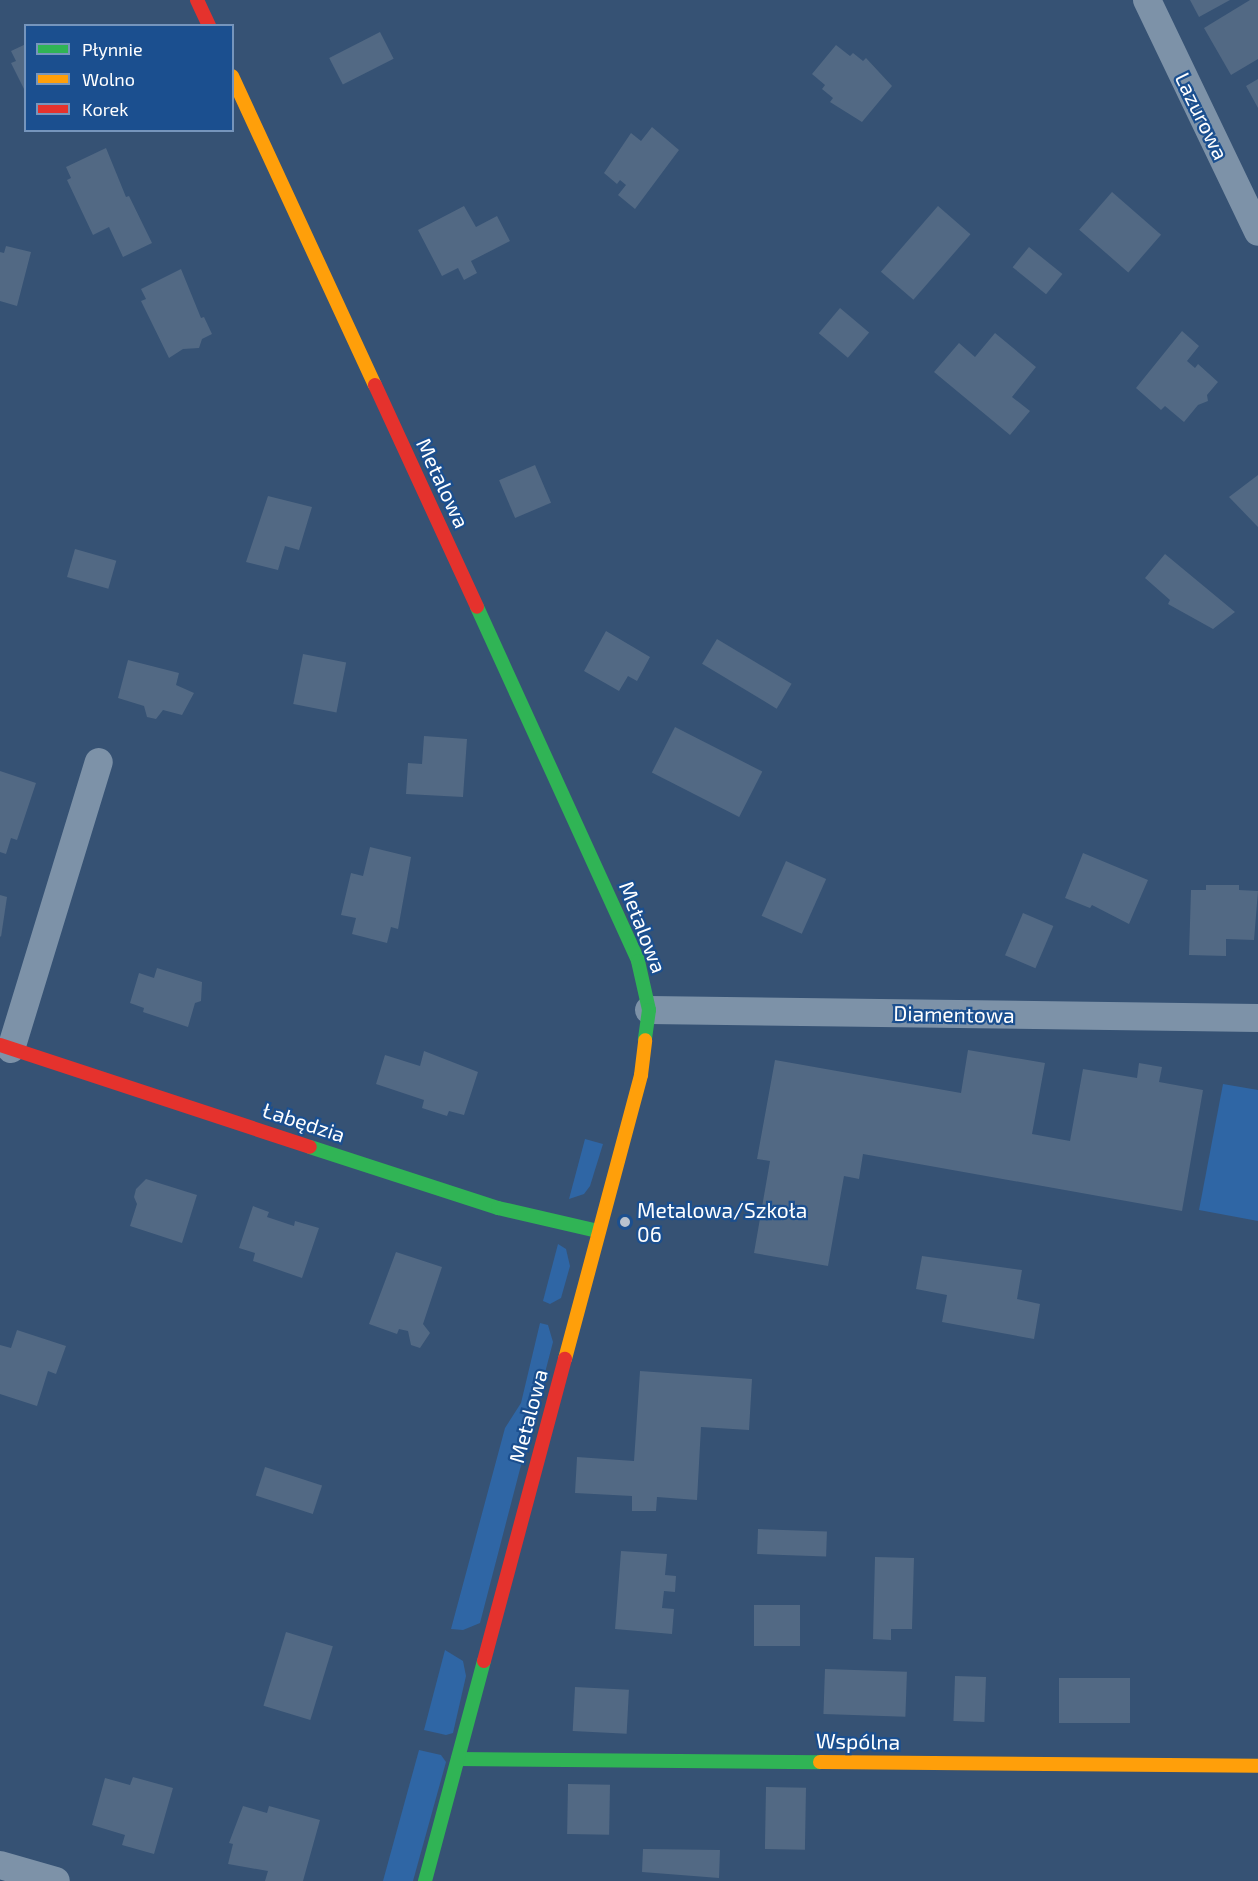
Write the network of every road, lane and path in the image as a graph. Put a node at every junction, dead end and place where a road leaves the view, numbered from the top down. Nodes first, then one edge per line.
1 (197, 0) edge
2 (1147, 0) edge
3 (208, 24) edge
4 (234, 80) edge
5 (1258, 232) edge
6 (99, 762) dead end
7 (650, 1010) junction
8 (1258, 1018) edge
9 (5, 1047) edge
10 (598, 1231) junction
11 (458, 1758) junction
12 (1258, 1766) edge
13 (0, 1865) edge
14 (56, 1881) edge
15 (425, 1881) edge

1 - 3 street
2 - 5 street, Lazurowa
4 - 7 street, Metalowa
6 - 9 street
7 - 8 street, Diamentowa
7 - 10 street, Metalowa
9 - 10 street, Łabędzia
10 - 11 street, Metalowa
11 - 12 street, Wspólna
11 - 15 street, Metalowa
13 - 14 street

